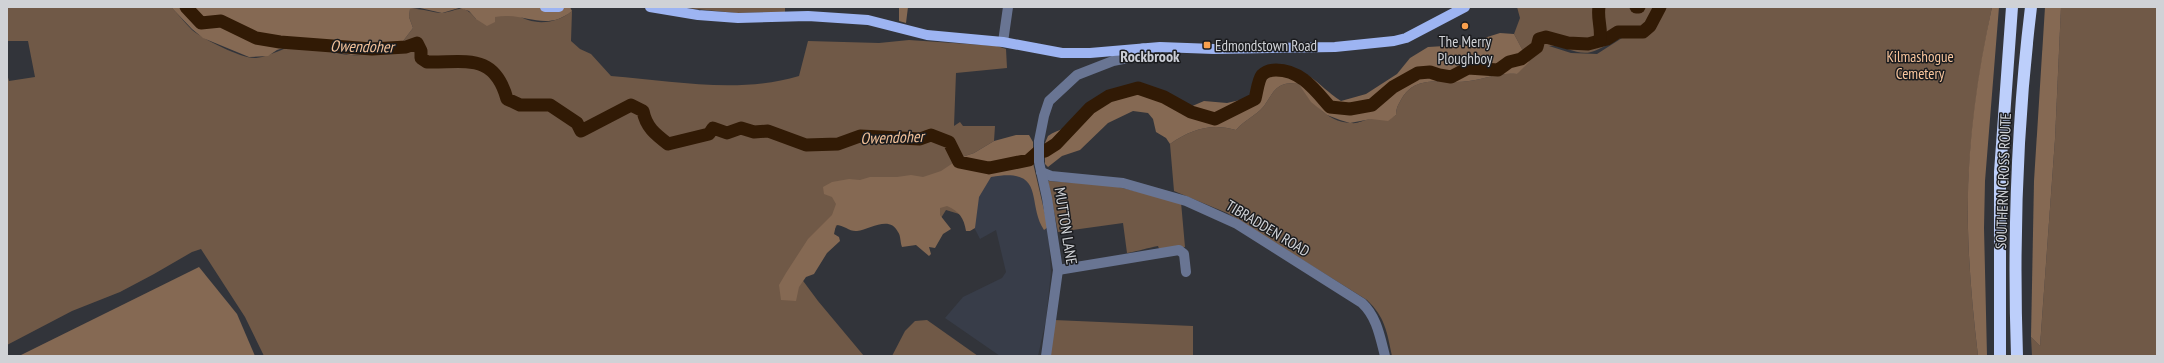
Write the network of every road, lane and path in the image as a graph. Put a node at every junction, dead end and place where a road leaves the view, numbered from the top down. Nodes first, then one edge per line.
1 (545, 7) edge
2 (559, 7) edge
3 (650, 7) edge
4 (1008, 7) edge
5 (1465, 7) edge
6 (2012, 7) edge
7 (2031, 7) edge
8 (1003, 42) junction
9 (1143, 48) junction
10 (1040, 167) junction
11 (1058, 270) junction
12 (1186, 272) dead end
13 (1046, 356) edge
14 (1385, 356) edge
15 (2000, 356) edge
16 (2017, 356) edge

1 - 2 main road
3 - 8 main road
4 - 8 street
5 - 9 main road
6 - 15 highway, SOUTHERN CROSS ROUTE
7 - 16 highway, SOUTHERN CROSS ROUTE
8 - 9 main road
9 - 10 street
10 - 11 street, MUTTON LANE
10 - 14 street, TIBRADDEN ROAD
11 - 12 street
11 - 13 street, MUTTON LANE

